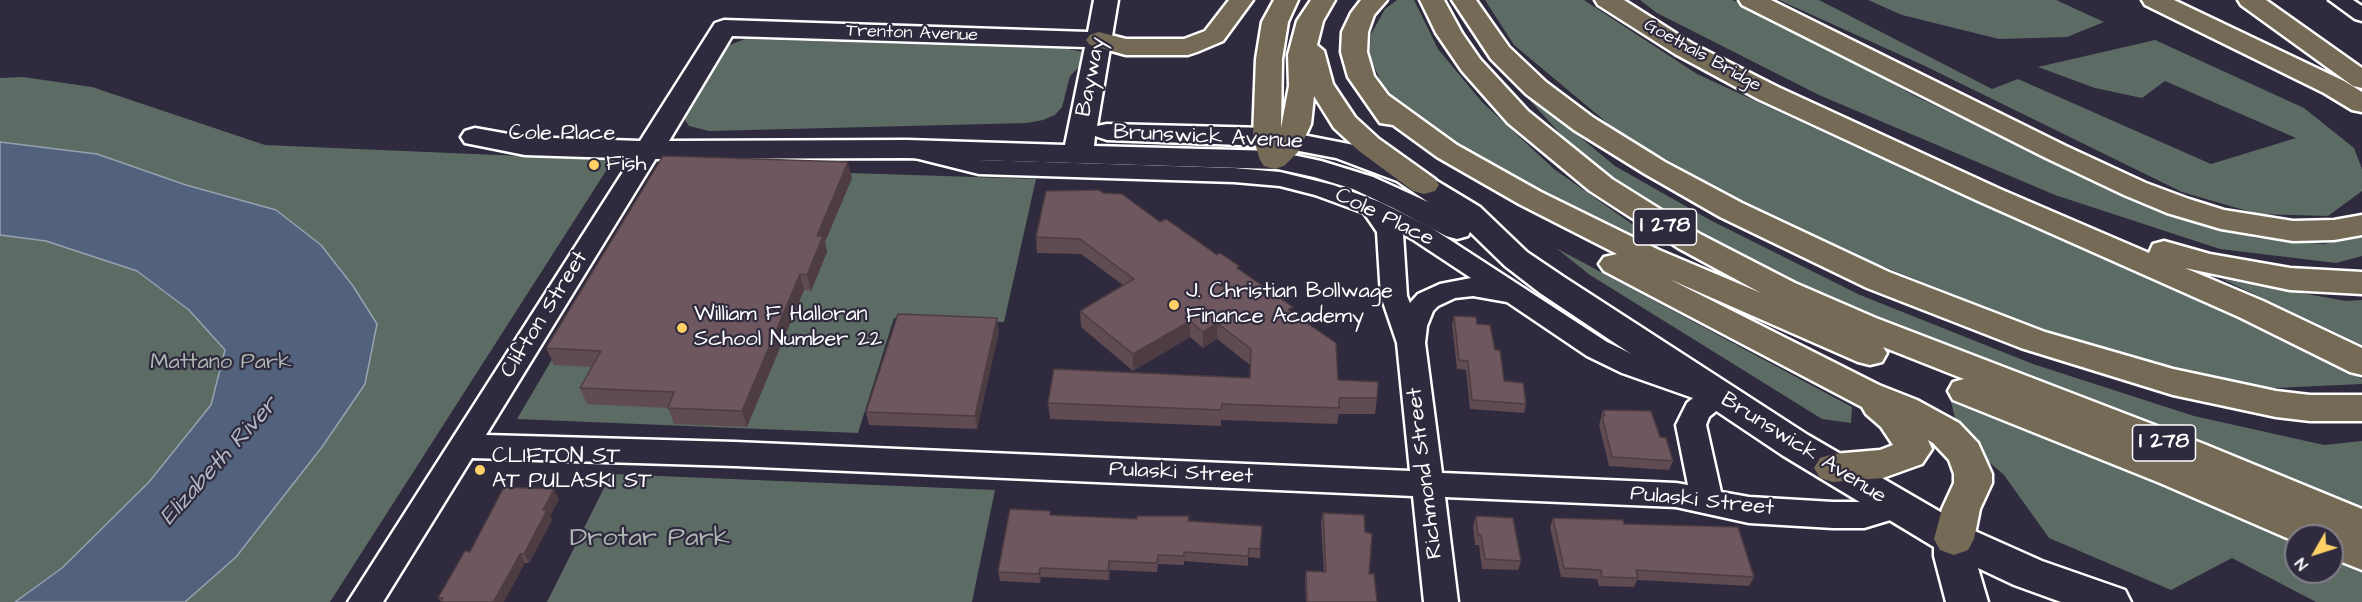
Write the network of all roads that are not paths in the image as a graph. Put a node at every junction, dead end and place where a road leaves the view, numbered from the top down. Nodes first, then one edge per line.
1 (1106, 0) edge
2 (1241, 0) edge
3 (1286, 0) edge
4 (1323, 0) edge
5 (1375, 0) edge
6 (1432, 0) edge
7 (1464, 0) edge
8 (1606, 0) edge
9 (1751, 0) edge
10 (2250, 0) edge
11 (2259, 0) edge
12 (2339, 0) edge
13 (2164, 5) edge
14 (2362, 15) edge
15 (724, 28) joint
16 (1307, 32) junction
17 (1099, 40) junction
18 (2362, 56) edge
19 (2362, 80) edge
20 (1377, 100) junction
21 (2362, 104) edge
22 (1800, 107) junction
23 (2362, 129) edge
24 (1080, 142) junction
25 (653, 143) junction
26 (1277, 146) junction
27 (907, 149) junction
28 (1424, 185) junction
29 (1371, 207) junction
30 (2362, 225) edge
31 (1516, 259) junction
32 (2362, 283) edge
33 (1530, 306) junction
34 (1411, 343) junction
35 (2362, 363) edge
36 (1866, 394) junction
37 (1717, 395) junction
38 (2362, 408) edge
39 (464, 446) junction
40 (1833, 468) junction
41 (1428, 485) junction
42 (1707, 500) junction
43 (1896, 506) junction
44 (2294, 524) edge
45 (2362, 526) edge
46 (1954, 539) junction
47 (2344, 546) edge
48 (2362, 554) edge
49 (365, 602) edge
50 (1441, 602) edge
51 (1967, 602) edge
52 (2110, 602) edge

1 - 17 street, Bayway
2 - 17 highway
3 - 26 highway
4 - 16 highway
5 - 20 highway
6 - 45 highway, I 278
7 - 38 highway
8 - 22 highway, Goethals Bridge
9 - 30 highway
10 - 19 highway
11 - 18 highway
12 - 14 street
13 - 21 highway
13 - 23 highway
15 - 17 street, Trenton Avenue
15 - 25 street, Clifton Street
16 - 26 highway
16 - 28 highway
17 - 24 street, Bayway
20 - 36 highway
20 - 44 highway
22 - 32 highway
22 - 35 highway
24 - 25 street, Cole Place
24 - 26 street, Brunswick Avenue
24 - 27 street, Cole Place
25 - 25 street, Cole Place
25 - 27 street, Cole Place
25 - 39 street, Clifton Street
26 - 28 street, Brunswick Avenue
26 - 31 street, Brunswick Avenue
27 - 29 street, Cole Place
28 - 31 street, Brunswick Avenue
29 - 33 street, Cole Place
29 - 34 street, Richmond Street
31 - 37 street, Brunswick Avenue
33 - 34 street, Richmond Street
33 - 37 street, Cole Place
34 - 41 street, Richmond Street
36 - 40 highway
36 - 46 highway
37 - 40 street, Brunswick Avenue
37 - 42 street
39 - 41 street, Pulaski Street
39 - 49 street, Clifton Street
40 - 43 street, Brunswick Avenue
41 - 42 street, Pulaski Street
41 - 50 street, Richmond Street
42 - 43 street, Pulaski Street
43 - 46 street, Brunswick Avenue
46 - 51 street
46 - 52 street, Brunswick Avenue
47 - 48 highway

